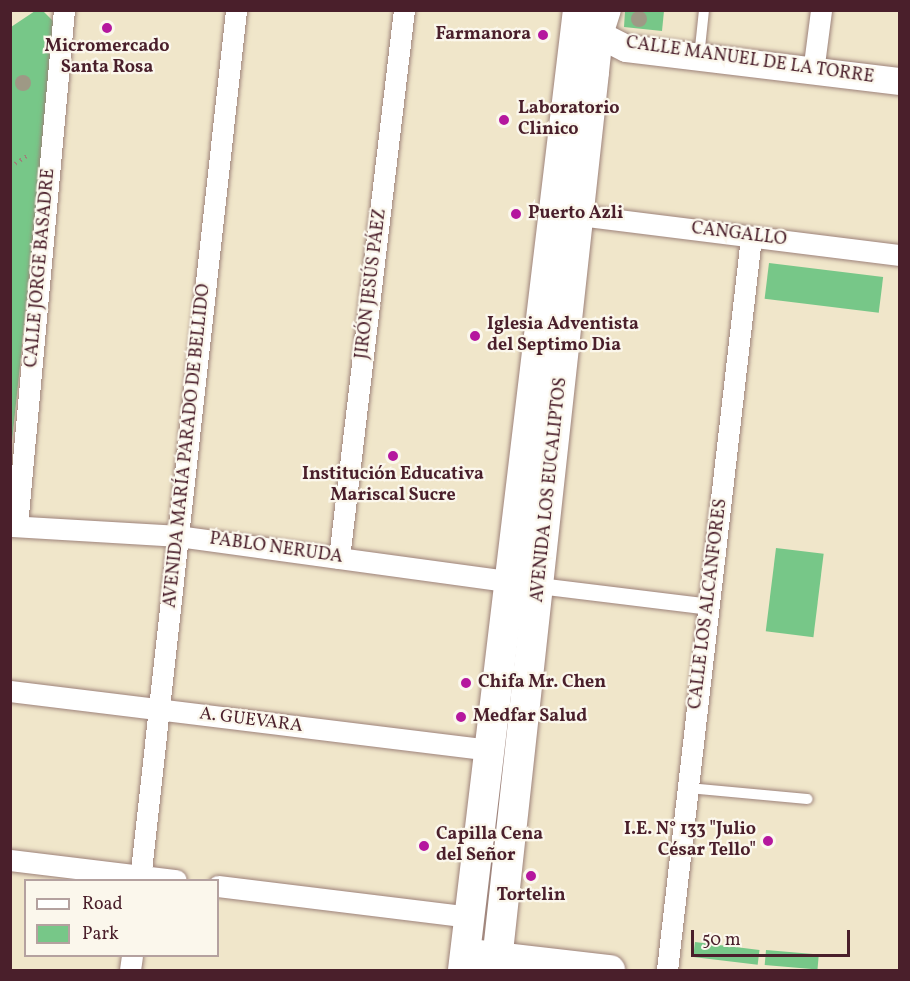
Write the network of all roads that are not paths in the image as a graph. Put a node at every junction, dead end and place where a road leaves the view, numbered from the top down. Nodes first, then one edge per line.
1 (64, 10) edge
2 (236, 10) edge
3 (404, 10) edge
4 (578, 10) edge
5 (704, 10) edge
6 (821, 10) edge
7 (602, 22) edge
8 (699, 57) junction
9 (813, 72) junction
10 (900, 81) edge
11 (578, 215) junction
12 (751, 237) junction
13 (900, 255) edge
14 (14, 526) edge
15 (178, 536) junction
16 (339, 558) junction
17 (508, 581) junction
18 (539, 586) junction
19 (709, 607) junction
20 (10, 691) edge
21 (159, 710) junction
22 (491, 750) junction
23 (688, 788) junction
24 (807, 798) dead end
25 (10, 860) edge
26 (141, 878) edge
27 (158, 879) edge
28 (219, 886) edge
29 (470, 917) junction
30 (464, 962) edge
31 (497, 964) edge
32 (610, 970) edge
33 (667, 970) edge

1 - 14 street, CALLE JORGE BASADRE
2 - 15 street, AVENIDA MARÍA PARADO DE BELLIDO
3 - 16 street, JIRÓN JESÚS PÁEZ
4 - 7 street, CALLE MANUEL DE LA TORRE
4 - 17 main road, AVENIDA LOS EUCALIPTOS
5 - 8 lane
6 - 9 street
7 - 8 street, CALLE MANUEL DE LA TORRE
7 - 11 main road, AVENIDA LOS EUCALIPTOS
8 - 9 street, CALLE MANUEL DE LA TORRE
9 - 10 street, CALLE MANUEL DE LA TORRE
11 - 12 street, CANGALLO
11 - 18 main road, AVENIDA LOS EUCALIPTOS
12 - 13 street, CANGALLO
12 - 19 street, CALLE LOS ALCANFORES
14 - 15 street, PABLO NERUDA
15 - 16 street, PABLO NERUDA
15 - 21 street, AVENIDA MARÍA PARADO DE BELLIDO
16 - 17 street, PABLO NERUDA
17 - 18 street, PABLO NERUDA
17 - 22 main road, AVENIDA LOS EUCALIPTOS
18 - 19 street
18 - 31 main road, AVENIDA LOS EUCALIPTOS
19 - 23 street, CALLE LOS ALCANFORES
20 - 21 street, A. GUEVARA
21 - 22 street, A. GUEVARA
21 - 26 street, AVENIDA MARÍA PARADO DE BELLIDO
22 - 29 main road, AVENIDA LOS EUCALIPTOS
23 - 24 lane
23 - 33 street, CALLE LOS ALCANFORES
25 - 26 street
26 - 27 street
28 - 29 street
29 - 30 main road, AVENIDA LOS EUCALIPTOS
30 - 31 main road
31 - 32 main road

